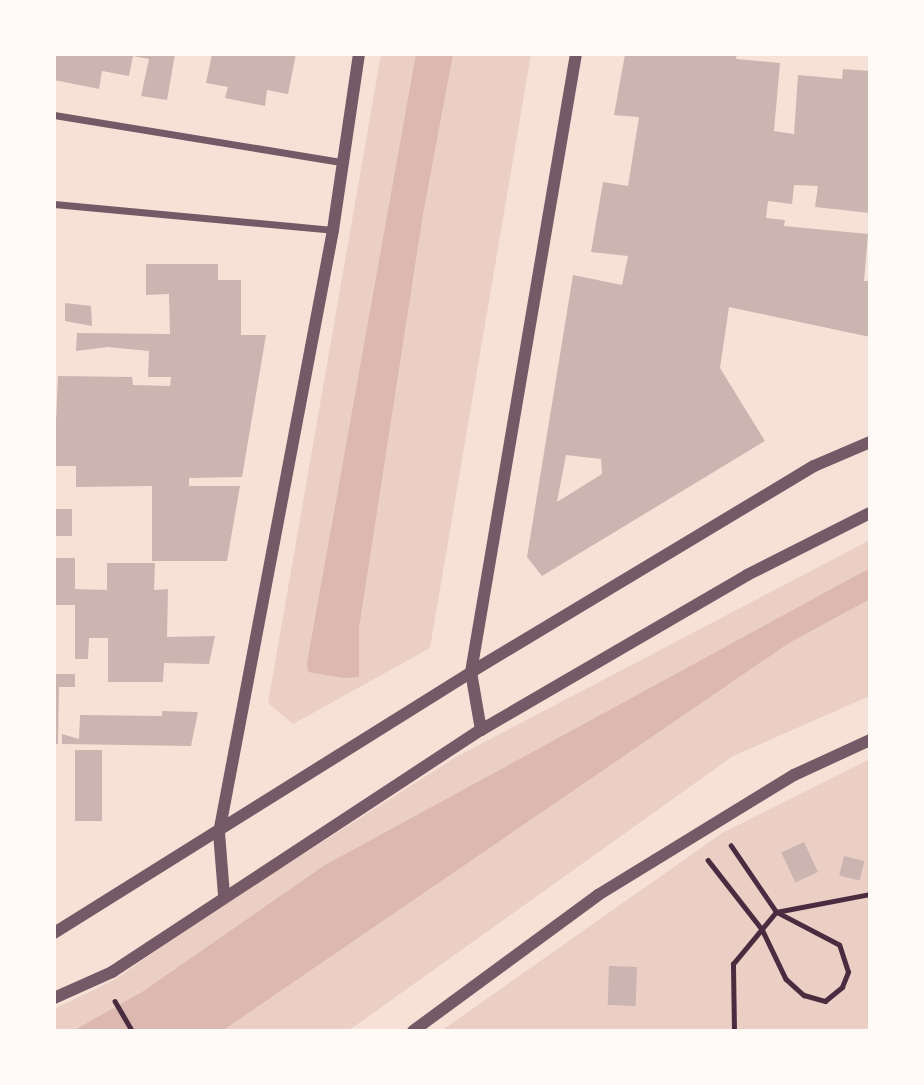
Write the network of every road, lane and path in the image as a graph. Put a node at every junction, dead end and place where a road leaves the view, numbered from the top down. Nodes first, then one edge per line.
1 (359, 54) edge
2 (576, 54) edge
3 (54, 115) edge
4 (342, 162) junction
5 (54, 204) edge
6 (333, 230) junction
7 (870, 442) edge
8 (870, 513) edge
9 (471, 672) junction
10 (481, 730) junction
11 (870, 740) edge
12 (219, 833) junction
13 (730, 844) dead end
14 (698, 849) dead end
15 (870, 894) edge
16 (224, 895) junction
17 (776, 912) junction
18 (762, 929) junction
19 (54, 933) edge
20 (111, 995) dead end
21 (54, 998) edge
22 (132, 1031) edge
23 (413, 1031) edge
24 (734, 1031) edge

1 - 4 street
2 - 9 street
3 - 4 street
4 - 6 street
5 - 6 street
6 - 12 street
7 - 9 street
8 - 10 street
9 - 10 street
9 - 12 street
10 - 16 street
11 - 23 street
12 - 16 street
12 - 19 street
13 - 17 path
14 - 18 path
15 - 17 path
16 - 21 street
17 - 18 path
17 - 18 path
18 - 24 path
20 - 22 path

